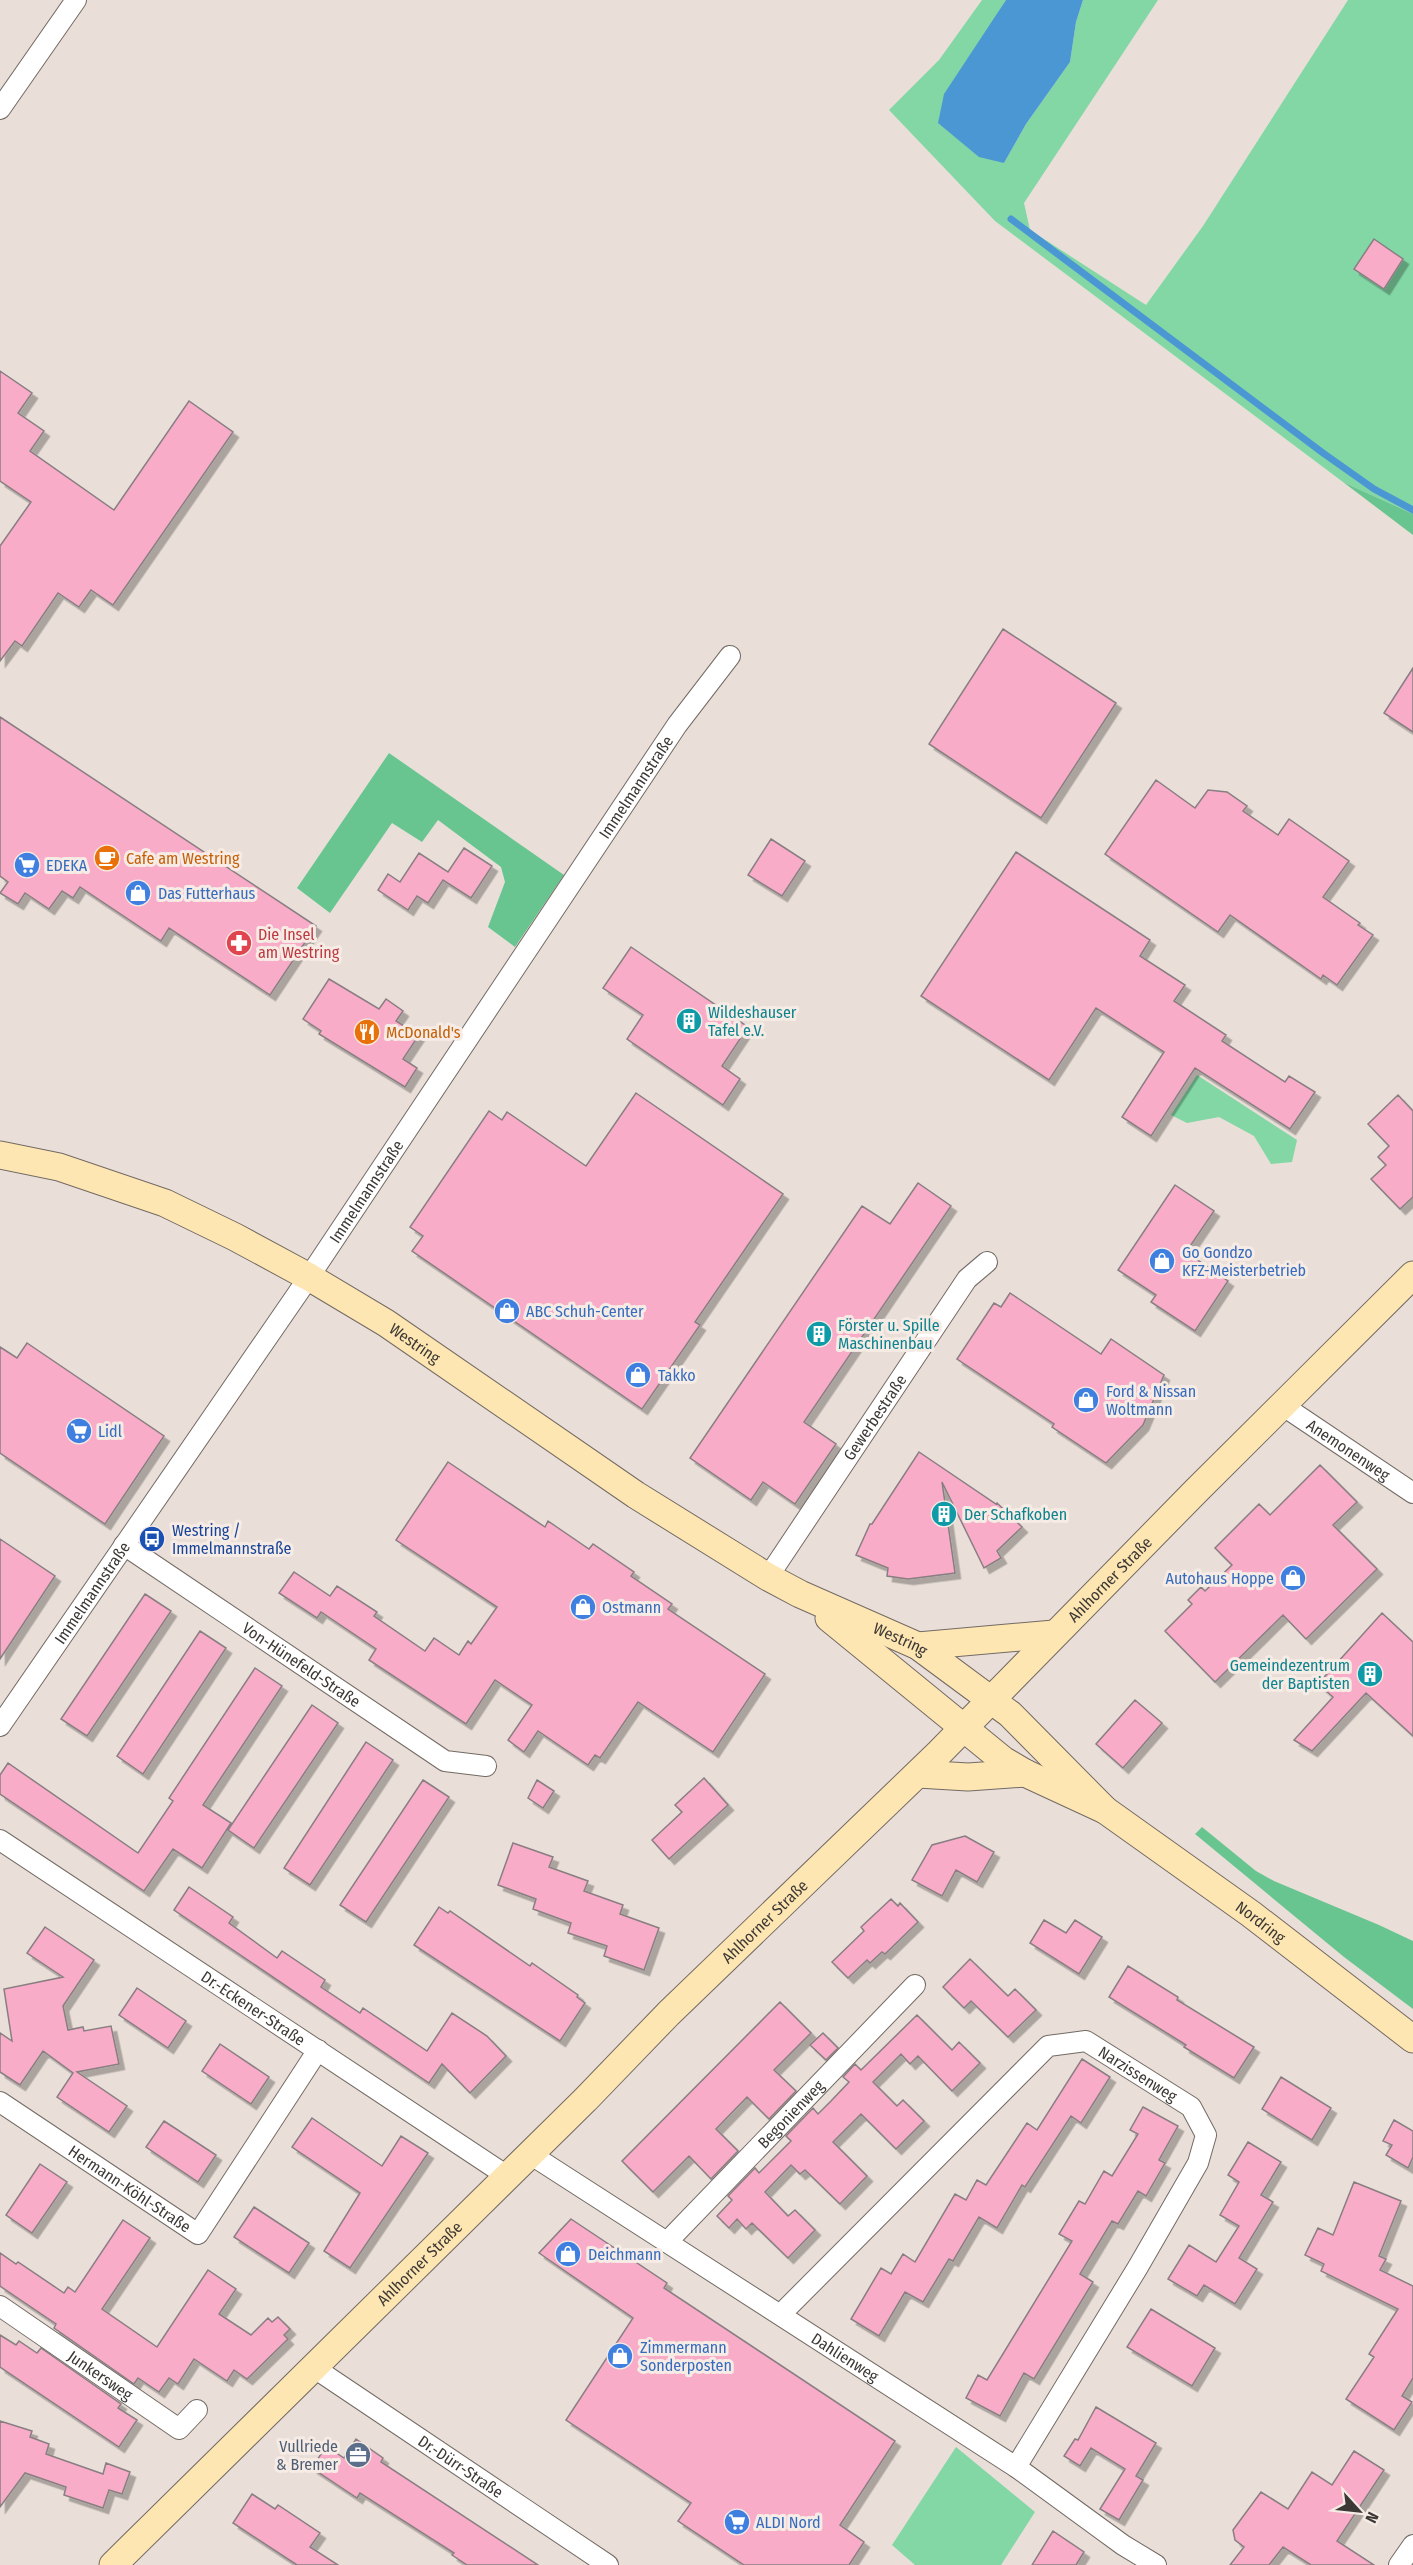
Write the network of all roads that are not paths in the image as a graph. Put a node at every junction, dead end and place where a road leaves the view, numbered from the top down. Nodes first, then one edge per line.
1 (76, 0) edge
2 (0, 109) edge
3 (730, 656) dead end
4 (0, 1155) edge
5 (987, 1262) dead end
6 (1413, 1275) edge
7 (309, 1277) junction
8 (1282, 1406) junction
9 (1413, 1492) edge
10 (124, 1545) junction
11 (768, 1577) junction
12 (800, 1594) junction
13 (1054, 1634) junction
14 (918, 1646) junction
15 (991, 1700) junction
16 (0, 1726) edge
17 (965, 1726) junction
18 (486, 1766) dead end
19 (1025, 1773) junction
20 (918, 1774) junction
21 (1105, 1810) junction
22 (0, 1840) edge
23 (915, 1985) dead end
24 (1413, 2039) edge
25 (318, 2050) junction
26 (0, 2102) edge
27 (530, 2154) junction
28 (507, 2176) junction
29 (667, 2242) junction
30 (0, 2306) edge
31 (781, 2314) junction
32 (314, 2367) junction
33 (197, 2410) dead end
34 (1016, 2467) junction
35 (1413, 2545) edge
36 (113, 2565) edge
37 (608, 2565) edge
38 (1156, 2565) edge
39 (1399, 2565) edge

1 - 2 street
3 - 7 street, Immelmannstraße
4 - 7 main road, Westring
5 - 11 street, Gewerbestraße
6 - 8 main road, Ahlhorner Straße
7 - 10 street, Immelmannstraße
7 - 11 main road, Westring
8 - 9 street, Anemonenweg
8 - 13 main road, Ahlhorner Straße
10 - 16 street, Immelmannstraße
10 - 18 street, Von-Hünefeld-Straße
11 - 12 main road, Westring
12 - 14 main road, Westring
12 - 17 main road, Westring
13 - 14 main road
13 - 15 main road, Ahlhorner Straße
14 - 15 main road, Westring
15 - 17 main road, Ahlhorner Straße
15 - 21 main road, Nordring
17 - 19 main road, Nordring
17 - 20 main road, Ahlhorner Straße
19 - 20 main road
19 - 21 main road, Nordring
20 - 27 main road, Ahlhorner Straße
21 - 24 main road, Nordring
22 - 25 street, Dr.-Eckener-Straße
23 - 29 street, Begonienweg
25 - 26 street, Hermann-Köhl-Straße
25 - 28 street, Dr.-Eckener-Straße
27 - 28 main road, Ahlhorner Straße
27 - 29 street, Dahlienweg
28 - 32 main road, Ahlhorner Straße
29 - 31 street, Dahlienweg
30 - 33 street, Junkersweg
31 - 34 street, Dahlienweg
31 - 34 street, Narzissenweg
32 - 36 main road, Ahlhorner Straße
32 - 37 street, Dr.-Dürr-Straße
34 - 38 street, Dahlienweg
35 - 39 street

